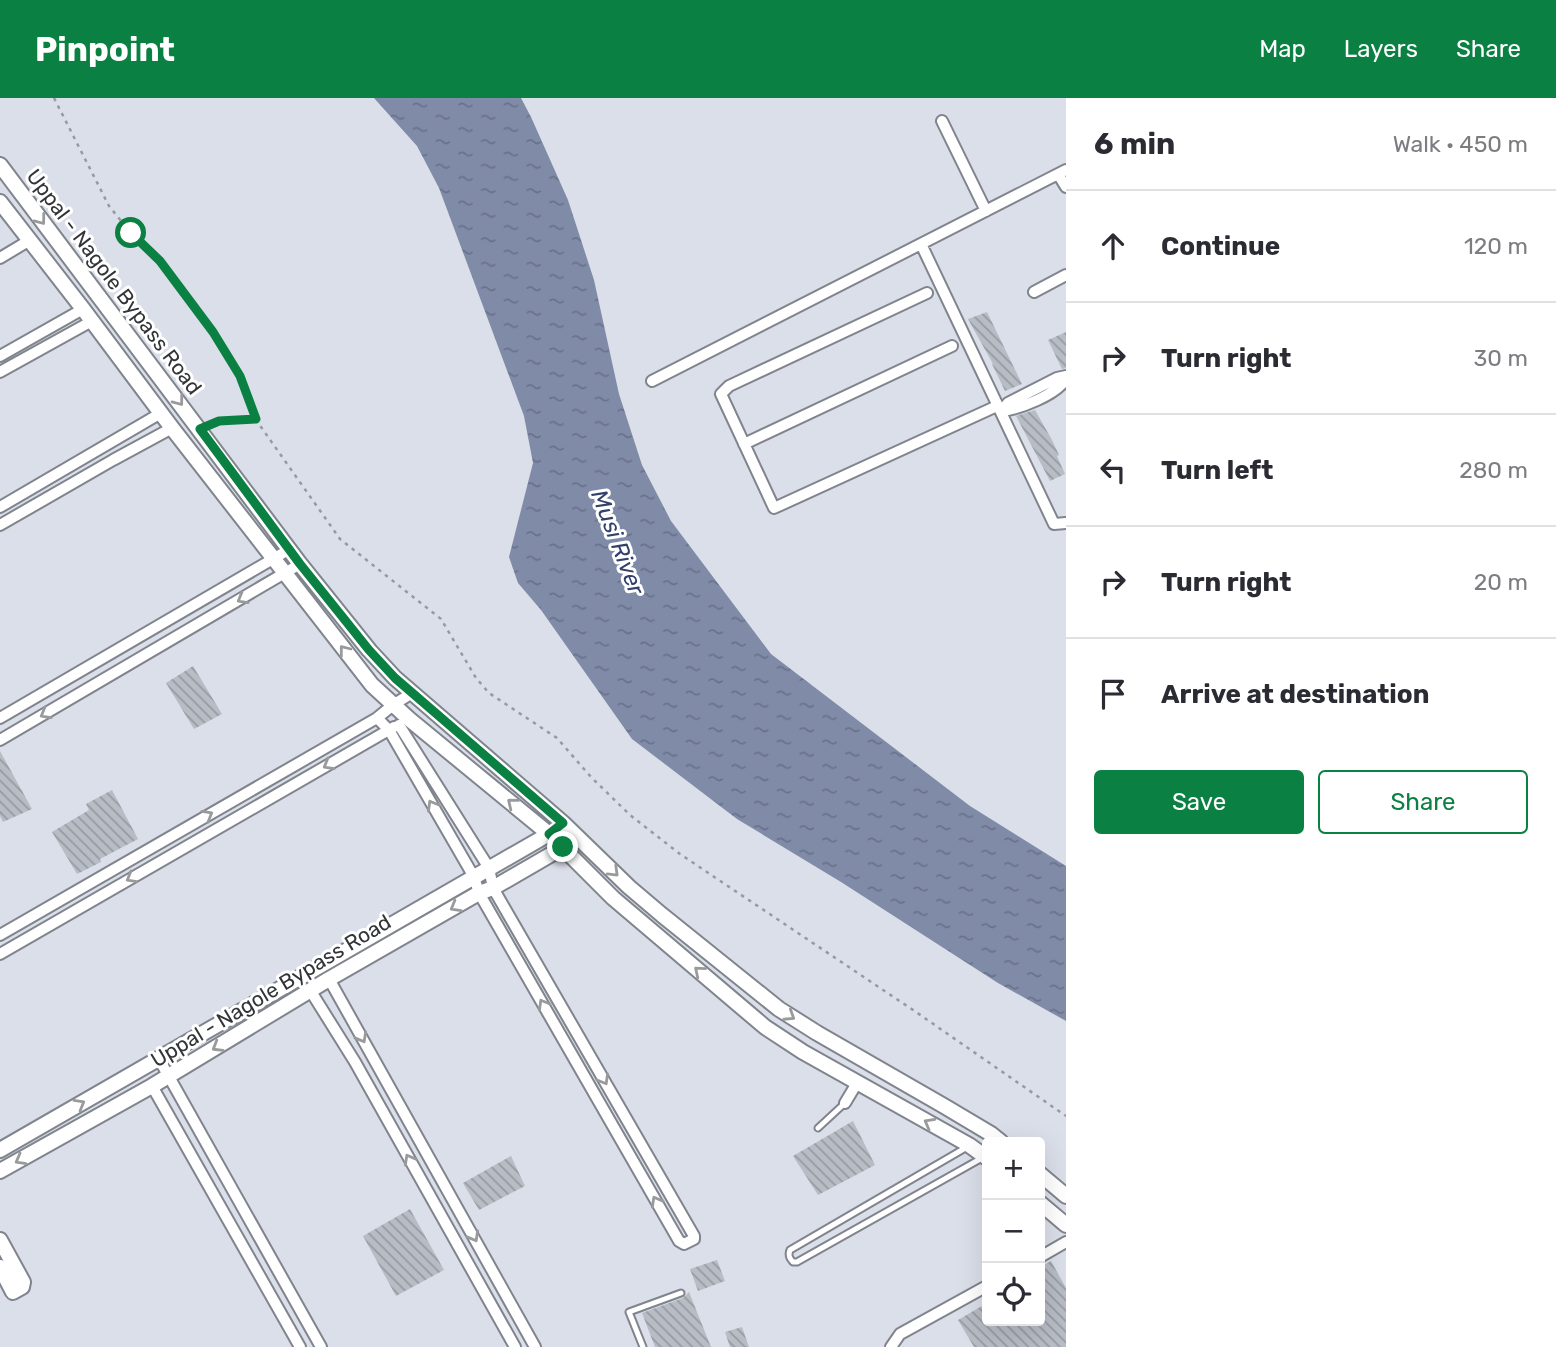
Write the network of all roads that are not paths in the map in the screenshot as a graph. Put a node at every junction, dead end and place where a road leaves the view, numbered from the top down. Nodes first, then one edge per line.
1 (942, 121) dead end
2 (0, 165) edge
3 (1062, 172) edge
4 (1066, 187) edge
5 (0, 202) edge
6 (986, 211) junction
7 (30, 240) junction
8 (921, 244) junction
9 (0, 258) edge
10 (1066, 275) edge
11 (941, 286) junction
12 (1034, 292) dead end
13 (927, 293) joint
14 (87, 315) junction
15 (967, 339) junction
16 (952, 346) joint
17 (0, 356) edge
18 (0, 372) edge
19 (1066, 377) edge
20 (652, 382) dead end
21 (999, 408) junction
22 (161, 413) junction
23 (172, 428) junction
24 (744, 444) junction
25 (0, 507) edge
26 (1066, 523) edge
27 (0, 525) edge
28 (290, 549) junction
29 (274, 560) junction
30 (300, 564) junction
31 (285, 574) junction
32 (412, 693) junction
33 (393, 705) junction
34 (0, 718) edge
35 (377, 718) junction
36 (404, 722) junction
37 (364, 726) junction
38 (388, 730) junction
39 (0, 740) edge
40 (351, 752) junction
41 (563, 823) junction
42 (549, 834) junction
43 (579, 838) junction
44 (563, 847) junction
45 (489, 868) junction
46 (474, 877) junction
47 (486, 891) junction
48 (0, 935) edge
49 (0, 954) edge
50 (329, 979) junction
51 (310, 990) junction
52 (159, 1059) junction
53 (168, 1077) junction
54 (857, 1083) junction
55 (152, 1086) junction
56 (845, 1103) joint
57 (818, 1128) dead end
58 (994, 1137) edge
59 (969, 1146) junction
60 (0, 1150) edge
61 (982, 1155) edge
62 (982, 1160) edge
63 (0, 1171) edge
64 (1045, 1178) edge
65 (1066, 1196) edge
66 (1045, 1207) edge
67 (1066, 1225) edge
68 (0, 1240) edge
69 (1066, 1242) edge
70 (1045, 1253) edge
71 (0, 1267) edge
72 (982, 1289) edge
73 (681, 1293) dead end
74 (300, 1347) edge
75 (321, 1347) edge
76 (515, 1347) edge
77 (535, 1347) edge
78 (643, 1347) edge
79 (891, 1347) edge

1 - 6 street
2 -> 28 street, Uppal - Nagole Bypass Road
3 - 4 street
3 - 6 street
5 - 7 street, Uppal - Nagole Bypass Road
6 - 8 street
7 - 9 street
7 - 14 street, Uppal - Nagole Bypass Road
8 - 11 street
8 - 20 street
10 - 12 street
11 - 13 lane
11 - 15 street
13 - 24 street
14 - 17 street
14 - 18 street
14 - 22 street, Uppal - Nagole Bypass Road
15 - 16 lane
15 - 21 street
16 - 24 street
19 - 21 street
21 - 24 street
21 - 26 street
22 - 23 street, Uppal - Nagole Bypass Road
22 - 25 street
23 - 27 street
23 - 29 street, Uppal - Nagole Bypass Road
28 - 29 street
28 - 30 street, Uppal - Nagole Bypass Road
29 - 31 street, Uppal - Nagole Bypass Road
29 - 34 street
30 - 31 street
30 - 32 street, Uppal - Nagole Bypass Road
33 -> 31 street, Uppal - Nagole Bypass Road
31 -> 39 street
32 - 33 street
32 - 41 street, Uppal - Nagole Bypass Road
33 - 35 street
33 - 36 street, Uppal - Nagole Bypass Road
35 - 37 street
35 - 38 street
36 - 38 street
42 -> 36 street, Uppal - Nagole Bypass Road
36 - 45 street
37 - 40 street
48 -> 37 street
38 - 40 street
46 -> 38 street
40 -> 49 street
41 - 42 street, Uppal - Nagole Bypass Road
41 - 43 street, Uppal - Nagole Bypass Road
42 - 44 street, Uppal - Nagole Bypass Road
42 - 45 street, Uppal - Nagole Bypass Road
43 - 44 street, Uppal - Nagole Bypass Road
43 -> 58 street, Uppal - Nagole Bypass Road
44 - 47 street, Uppal - Nagole Bypass Road
54 -> 44 street, Uppal - Nagole Bypass Road
45 - 46 street, Uppal - Nagole Bypass Road
45 - 47 street
46 - 47 street
46 - 52 street, Uppal - Nagole Bypass Road
47 -> 47 street
47 -> 50 street, Uppal - Nagole Bypass Road
50 - 51 street, Uppal - Nagole Bypass Road
50 -> 77 street
51 -> 53 street, Uppal - Nagole Bypass Road
76 -> 51 street
52 - 53 street
60 -> 52 street, Uppal - Nagole Bypass Road
53 - 55 street, Uppal - Nagole Bypass Road
53 - 75 street
54 - 56 street
59 -> 54 street, Uppal - Nagole Bypass Road
55 -> 63 street, Uppal - Nagole Bypass Road
55 - 74 street
56 - 57 lane
59 - 61 street, Uppal - Nagole Bypass Road
59 - 62 lane
64 - 65 street
66 - 67 street
68 - 71 street
69 - 70 street
72 - 79 street
73 - 78 lane

